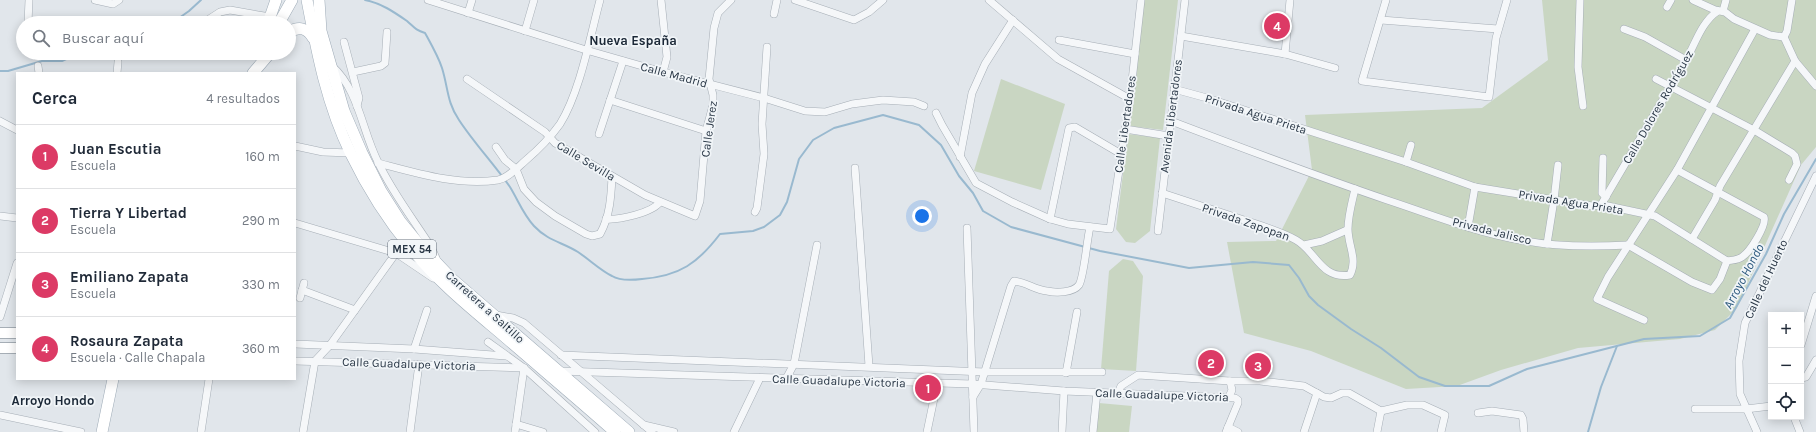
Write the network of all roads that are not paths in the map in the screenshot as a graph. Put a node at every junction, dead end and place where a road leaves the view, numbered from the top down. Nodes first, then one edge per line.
1 (29, 0) edge
2 (95, 0) edge
3 (276, 0) edge
4 (292, 0) edge
5 (307, 0) edge
6 (319, 0) edge
7 (428, 0) edge
8 (472, 0) edge
9 (534, 0) edge
10 (600, 0) edge
11 (662, 0) edge
12 (731, 0) edge
13 (777, 0) edge
14 (795, 0) edge
15 (884, 0) edge
16 (989, 0) edge
17 (1141, 0) edge
18 (1185, 0) edge
19 (1290, 0) edge
20 (1386, 0) edge
21 (1507, 0) edge
22 (1580, 0) edge
23 (1693, 0) edge
24 (1726, 0) edge
25 (1792, 0) edge
26 (117, 2) edge
27 (1720, 11) junction
28 (468, 13) junction
29 (774, 14) dead end
30 (28, 16) edge
31 (214, 16) edge
32 (253, 16) edge
33 (273, 16) edge
34 (277, 16) edge
35 (1013, 20) junction
36 (1381, 20) junction
37 (296, 29) edge
38 (1498, 29) junction
39 (1624, 29) dead end
40 (1756, 29) junction
41 (525, 31) junction
42 (387, 32) dead end
43 (1180, 36) junction
44 (1784, 36) junction
45 (313, 38) junction
46 (1059, 40) dead end
47 (344, 42) dead end
48 (767, 47) dead end
49 (586, 50) junction
50 (1135, 54) junction
51 (1285, 54) junction
52 (257, 60) edge
53 (260, 60) edge
54 (264, 60) edge
55 (1686, 60) junction
56 (623, 61) junction
57 (1795, 61) junction
58 (118, 62) dead end
59 (331, 65) junction
60 (1335, 68) dead end
61 (117, 72) edge
62 (253, 72) edge
63 (254, 72) edge
64 (254, 72) edge
65 (353, 72) junction
66 (664, 72) junction
67 (1656, 78) dead end
68 (467, 79) dead end
69 (710, 85) junction
70 (1816, 86) edge
71 (1670, 87) junction
72 (1174, 89) junction
73 (764, 98) junction
74 (1130, 99) junction
75 (610, 100) junction
76 (924, 106) dead end
77 (1583, 106) dead end
78 (357, 107) junction
79 (1712, 108) junction
80 (936, 113) dead end
81 (0, 121) edge
82 (1171, 121) junction
83 (16, 129) edge
84 (1125, 129) junction
85 (1754, 130) junction
86 (706, 131) junction
87 (599, 134) dead end
88 (1167, 135) junction
89 (550, 137) junction
90 (1411, 145) dead end
91 (296, 146) edge
92 (496, 146) dead end
93 (350, 153) junction
94 (1121, 154) junction
95 (960, 157) junction
96 (1603, 158) dead end
97 (1406, 162) junction
98 (378, 164) junction
99 (1558, 165) dead end
100 (855, 168) dead end
101 (516, 169) junction
102 (1677, 170) junction
103 (1816, 176) edge
104 (612, 177) junction
105 (1789, 180) dead end
106 (1475, 187) junction
107 (1355, 189) junction
108 (1718, 191) junction
109 (1162, 193) junction
110 (1606, 197) junction
111 (1554, 200) junction
112 (660, 202) junction
113 (1601, 205) junction
114 (755, 212) dead end
115 (1650, 214) junction
116 (0, 216) edge
117 (695, 216) joint
118 (16, 218) edge
119 (606, 219) junction
120 (1050, 219) junction
121 (296, 223) edge
122 (1090, 227) junction
123 (1468, 227) junction
124 (967, 228) dead end
125 (1347, 230) junction
126 (1158, 231) dead end
127 (1692, 239) junction
128 (1547, 244) junction
129 (817, 245) dead end
130 (1304, 245) junction
131 (1628, 246) junction
132 (396, 253) junction
133 (1727, 261) junction
134 (439, 265) junction
135 (16, 266) edge
136 (304, 283) dead end
137 (446, 285) junction
138 (1816, 296) edge
139 (355, 310) junction
140 (428, 310) dead end
141 (1077, 312) dead end
142 (493, 315) junction
143 (0, 317) edge
144 (1644, 320) dead end
145 (0, 333) edge
146 (16, 334) edge
147 (1804, 335) edge
148 (488, 342) dead end
149 (296, 344) edge
150 (330, 345) junction
151 (0, 348) edge
152 (16, 348) edge
153 (414, 349) junction
154 (561, 355) junction
155 (506, 356) junction
156 (1816, 360) edge
157 (296, 361) edge
158 (315, 362) junction
159 (419, 364) junction
160 (794, 364) junction
161 (869, 366) junction
162 (524, 368) junction
163 (559, 371) junction
164 (972, 371) junction
165 (581, 372) junction
166 (986, 372) junction
167 (1102, 372) dead end
168 (1066, 373) junction
169 (1804, 377) edge
170 (760, 378) junction
171 (786, 379) junction
172 (113, 380) edge
173 (209, 380) edge
174 (1230, 382) junction
175 (937, 384) junction
176 (972, 384) junction
177 (981, 384) junction
178 (1064, 391) junction
179 (1097, 392) junction
180 (1317, 392) junction
181 (1118, 393) junction
182 (973, 397) junction
183 (1229, 397) junction
184 (1768, 406) edge
185 (1695, 409) dead end
186 (1746, 409) junction
187 (1381, 411) junction
188 (1478, 413) dead end
189 (0, 415) edge
190 (1795, 420) edge
191 (516, 424) junction
192 (642, 424) junction
193 (1227, 430) edge
194 (81, 432) edge
195 (102, 432) edge
196 (201, 432) edge
197 (303, 432) edge
198 (410, 432) edge
199 (515, 432) edge
200 (543, 432) edge
201 (595, 432) edge
202 (615, 432) edge
203 (629, 432) edge
204 (652, 432) edge
205 (674, 432) edge
206 (734, 432) edge
207 (927, 432) edge
208 (974, 432) edge
209 (1062, 432) edge
210 (1093, 432) edge
211 (1238, 432) edge
212 (1304, 432) edge
213 (1376, 432) edge
214 (1441, 432) edge
215 (1524, 432) edge
216 (1757, 432) edge
217 (1800, 432) edge

1 - 30 street
2 - 26 street
3 - 33 main road
4 - 34 main road
5 - 45 main road, Carretera a Saltillo / MEX 54
6 - 59 main road, Carretera a Saltillo / MEX 54
7 - 28 street, Calle Madrid
8 - 28 street
9 - 41 street
10 - 49 street
11 - 66 street
12 - 69 street, Calle Jerez
13 - 29 street
14 - 15 street
16 - 35 street
17 - 50 street, Calle Libertadores
18 - 43 street, Avenida Libertadores
19 - 51 street
20 - 36 street
21 - 38 street
22 - 77 street
23 - 27 street
24 - 27 street, Calle Dolores Rodríguez
25 - 44 street
27 - 40 street
27 - 55 street, Calle Dolores Rodríguez
28 - 41 street, Calle Madrid
31 - 32 street
35 - 74 street
35 - 95 street
36 - 38 street
36 - 38 street
37 - 45 main road
39 - 55 street
40 - 44 street
40 - 79 street
41 - 49 street, Calle Madrid
42 - 65 street
43 - 51 street
43 - 72 street, Avenida Libertadores
44 - 57 street
45 - 93 main road, Carretera a Saltillo / MEX 54
46 - 50 street
47 - 65 street
48 - 73 street
49 - 56 street, Calle Madrid
49 - 89 street
50 - 74 street, Calle Libertadores
51 - 60 street
52 - 62 main road
53 - 63 main road
54 - 64 main road
55 - 71 street, Calle Dolores Rodríguez
56 - 66 street, Calle Madrid
56 - 75 street
57 - 70 street
57 - 85 street
58 - 61 street
59 - 78 street
59 - 134 main road, Carretera a Saltillo / MEX 54
65 - 78 street
66 - 69 street, Calle Madrid
67 - 71 street
68 - 89 street, Calle Sevilla
69 - 73 street, Calle Madrid
69 - 86 street, Calle Jerez
71 - 79 street
71 - 110 street, Calle Dolores Rodríguez
72 - 82 street, Avenida Libertadores
72 - 97 street, Privada Agua Prieta
73 - 76 street, Calle Madrid
73 - 114 street
74 - 84 street, Calle Libertadores
75 - 86 street
75 - 87 street
78 - 98 street
79 - 85 street
79 - 102 street
80 - 95 street
81 - 83 street
82 - 88 street, Avenida Libertadores
82 - 107 street, Privada Jalisco
84 - 88 street
84 - 94 street, Calle Libertadores
85 - 105 street
85 - 108 street
86 - 117 street, Calle Jerez
88 - 109 street, Avenida Libertadores
89 - 101 street
89 - 104 street, Calle Sevilla
90 - 97 street
91 - 93 street
92 - 101 street
93 - 137 main road, Carretera a Saltillo / MEX 54
94 - 120 street
94 - 122 street, Calle Libertadores
95 - 120 street
96 - 110 street
97 - 106 street, Privada Agua Prieta
98 - 101 street
98 - 134 street
99 - 111 street
100 - 161 street
101 - 119 street
102 - 108 street
102 - 115 street
103 - 186 street, Calle del Huerto
104 - 112 street, Calle Sevilla
104 - 119 street
106 - 111 street, Privada Agua Prieta
106 - 123 street
107 - 123 street, Privada Jalisco
107 - 125 street, Privada Zapopan
108 - 127 street
108 - 133 street
109 - 126 street, Avenida Libertadores
109 - 130 street, Privada Zapopan
110 - 113 street, Calle Dolores Rodríguez
111 - 113 street, Privada Agua Prieta
111 - 128 street
112 - 117 street, Calle Sevilla
112 - 119 street
113 - 115 street, Privada Agua Prieta
115 - 127 street, Privada Agua Prieta
115 - 131 street
116 - 118 street
120 - 122 street
121 - 132 street
122 - 166 street
123 - 128 street, Privada Jalisco
124 - 164 street
125 - 130 street
125 - 130 street, Privada Zapopan
127 - 133 street, Privada Agua Prieta
128 - 131 street, Privada Jalisco
129 - 160 street
131 - 133 street
131 - 144 street
132 - 137 street
132 - 139 street
134 - 142 main road, Carretera a Saltillo / MEX 54
135 - 143 street
136 - 139 street
137 - 202 main road, Carretera a Saltillo / MEX 54
138 - 147 street
139 - 150 street
140 - 153 street
141 - 168 street
142 - 154 street
142 - 163 main road, Carretera a Saltillo / MEX 54
145 - 146 main road
148 - 155 street
149 - 150 street, Calle Guadalupe Victoria
150 - 153 street, Calle Guadalupe Victoria
150 - 158 street
151 - 152 main road
153 - 155 street, Calle Guadalupe Victoria
154 - 160 street, Calle Guadalupe Victoria
154 - 165 street
155 - 162 street
156 - 169 street
157 - 158 street, Calle Guadalupe Victoria
158 - 159 street, Calle Guadalupe Victoria
158 - 197 street
159 - 162 street, Calle Guadalupe Victoria
159 - 198 street
160 - 161 street, Calle Guadalupe Victoria
160 - 171 street
161 - 164 street, Calle Guadalupe Victoria
162 - 191 street
162 - 201 street
163 - 165 street, Calle Guadalupe Victoria
163 - 203 main road, Carretera a Saltillo / MEX 54
164 - 166 street, Calle Guadalupe Victoria
164 - 176 street
165 - 170 street, Calle Guadalupe Victoria
165 - 192 street
166 - 168 street, Calle Guadalupe Victoria
166 - 177 street
167 - 168 street, Calle Guadalupe Victoria
170 - 171 street, Calle Guadalupe Victoria
170 - 206 street
171 - 175 street, Calle Guadalupe Victoria
172 - 195 main road
173 - 196 street
174 - 180 street
174 - 181 street
174 - 183 street
175 - 176 street, Calle Guadalupe Victoria
175 - 207 street
176 - 177 street, Calle Guadalupe Victoria
176 - 182 street
177 - 178 street, Calle Guadalupe Victoria
177 - 182 street
178 - 179 street, Calle Guadalupe Victoria
178 - 209 street
179 - 181 street, Calle Guadalupe Victoria
179 - 210 street
180 - 187 street
180 - 212 street
181 - 183 street, Calle Guadalupe Victoria
182 - 208 street
183 - 193 street, Calle Guadalupe Victoria
184 - 186 street
185 - 186 street
186 - 216 street, Calle del Huerto
187 - 213 street
187 - 214 street
188 - 215 street
189 - 194 street
190 - 217 street
191 - 199 street
191 - 200 street
192 - 204 street
192 - 205 street
193 - 211 street

